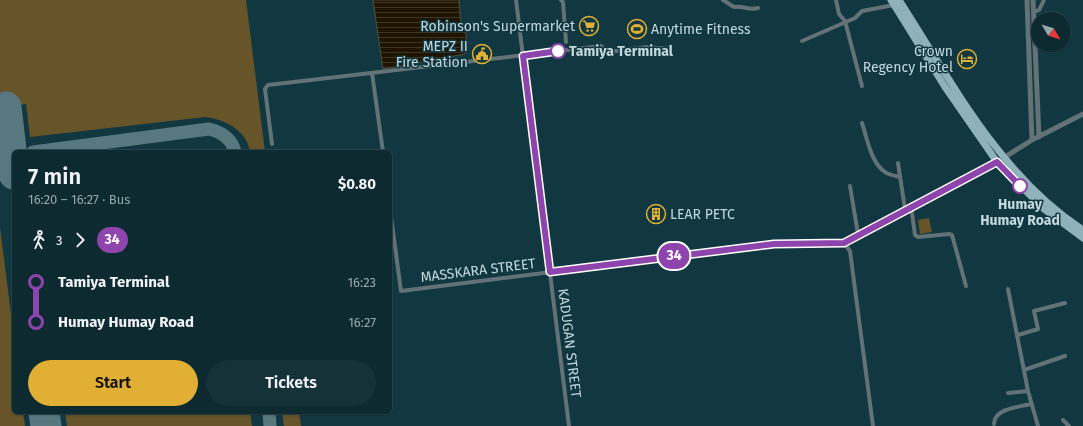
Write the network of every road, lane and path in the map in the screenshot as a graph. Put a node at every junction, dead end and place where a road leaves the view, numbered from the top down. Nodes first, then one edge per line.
1 (516, 0) edge
2 (561, 0) edge
3 (723, 0) edge
4 (836, 0) edge
5 (1027, 0) edge
6 (1033, 0) edge
7 (1044, 0) edge
8 (894, 2) edge
9 (758, 8) dead end
10 (1034, 12) joint
11 (845, 22) junction
12 (802, 41) dead end
13 (566, 42) dead end
14 (669, 49) dead end
15 (1036, 52) edge
16 (523, 56) junction
17 (1030, 72) junction
18 (1037, 72) junction
19 (372, 73) junction
20 (862, 86) dead end
21 (1083, 114) edge
22 (862, 123) dead end
23 (1039, 137) junction
24 (1032, 140) junction
25 (272, 144) dead end
26 (383, 150) edge
27 (1000, 160) junction
28 (898, 163) dead end
29 (900, 177) junction
30 (850, 186) dead end
31 (911, 206) junction
32 (905, 209) junction
33 (392, 224) edge
34 (1083, 230) edge
35 (858, 234) junction
36 (1083, 238) edge
37 (844, 243) junction
38 (550, 272) junction
39 (966, 286) dead end
40 (1008, 289) dead end
41 (1065, 303) dead end
42 (1018, 335) junction
43 (1065, 356) dead end
44 (1024, 370) junction
45 (1028, 391) junction
46 (1008, 394) dead end
47 (1032, 404) junction
48 (1063, 420) dead end
49 (994, 424) dead end
50 (569, 426) edge
51 (873, 426) edge
52 (1038, 426) edge
53 (1069, 426) edge

1 - 16 street, KADUGAN STREET
2 - 13 street
3 - 9 street
4 - 11 street
5 - 17 street
6 - 10 street
7 - 10 street
8 - 11 street
8 - 27 main road
11 - 12 street
11 - 20 street
14 - 16 street
15 - 18 street
16 - 19 street
16 - 38 street, KADUGAN STREET
17 - 18 street
17 - 24 street
18 - 23 street
19 - 25 street
19 - 26 street
21 - 23 street
22 - 29 street
23 - 24 street
24 - 27 street
27 - 31 street
27 - 34 main road
27 - 36 main road
28 - 29 street
29 - 32 street
30 - 35 street
31 - 32 street
31 - 39 street
32 - 35 street
33 - 38 street, MASSKARA STREET
35 - 37 street
37 - 38 street, MASSKARA STREET
37 - 51 street
38 - 50 street, KADUGAN STREET
40 - 42 street
41 - 42 street
42 - 44 street
43 - 44 street
44 - 45 street
45 - 46 street
45 - 47 street
47 - 49 street
47 - 52 street
48 - 53 street

